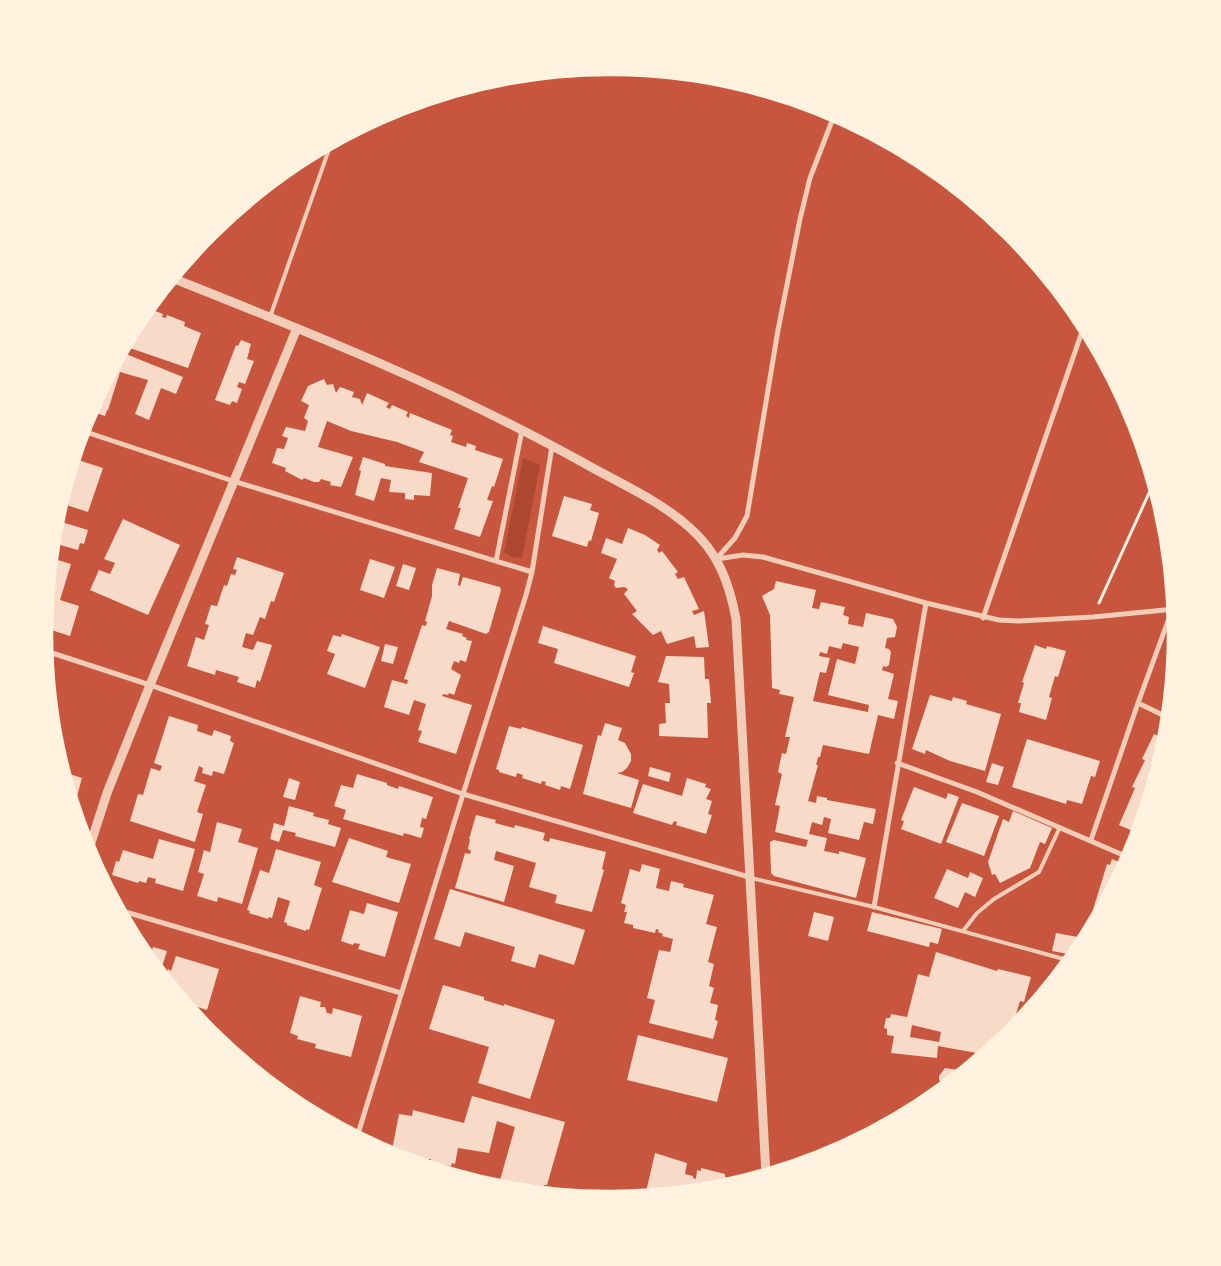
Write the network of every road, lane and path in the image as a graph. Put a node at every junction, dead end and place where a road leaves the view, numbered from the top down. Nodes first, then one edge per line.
1 (832, 121) edge
2 (328, 152) edge
3 (178, 280) edge
4 (270, 317) junction
5 (297, 328) junction
6 (1081, 334) edge
7 (522, 430) junction
8 (90, 434) edge
9 (552, 446) junction
10 (233, 481) junction
11 (1150, 492) edge
12 (717, 558) junction
13 (496, 561) junction
14 (532, 572) junction
15 (926, 603) junction
16 (1167, 610) edge
17 (1093, 617) junction
18 (983, 618) junction
19 (1168, 624) edge
20 (53, 654) edge
21 (150, 685) junction
22 (1138, 703) junction
23 (1163, 715) edge
24 (897, 763) junction
25 (463, 794) junction
26 (1060, 826) junction
27 (92, 839) edge
28 (1091, 840) junction
29 (1123, 855) edge
30 (749, 878) junction
31 (874, 907) junction
32 (127, 912) edge
33 (962, 931) junction
34 (1063, 959) edge
35 (401, 993) junction
36 (359, 1130) edge
37 (766, 1169) edge

1 - 12 street
2 - 4 lane
3 - 4 street
4 - 5 street
5 - 7 street
5 - 10 street
6 - 18 street
7 - 9 street
7 - 13 street
8 - 10 street
9 - 12 street
9 - 14 street
10 - 13 street
10 - 21 street
11 - 17 path
12 - 15 street
12 - 30 street
13 - 14 street
14 - 25 street
15 - 18 street
15 - 24 street
16 - 17 street
17 - 18 street
19 - 22 street
20 - 21 street
21 - 25 street
21 - 27 street
22 - 23 street
22 - 28 street
24 - 26 street
24 - 31 street
25 - 30 street
25 - 35 street
26 - 28 street
26 - 33 lane
28 - 29 street
30 - 31 lane
30 - 37 street
31 - 33 lane
32 - 35 street
33 - 34 lane
35 - 36 street

